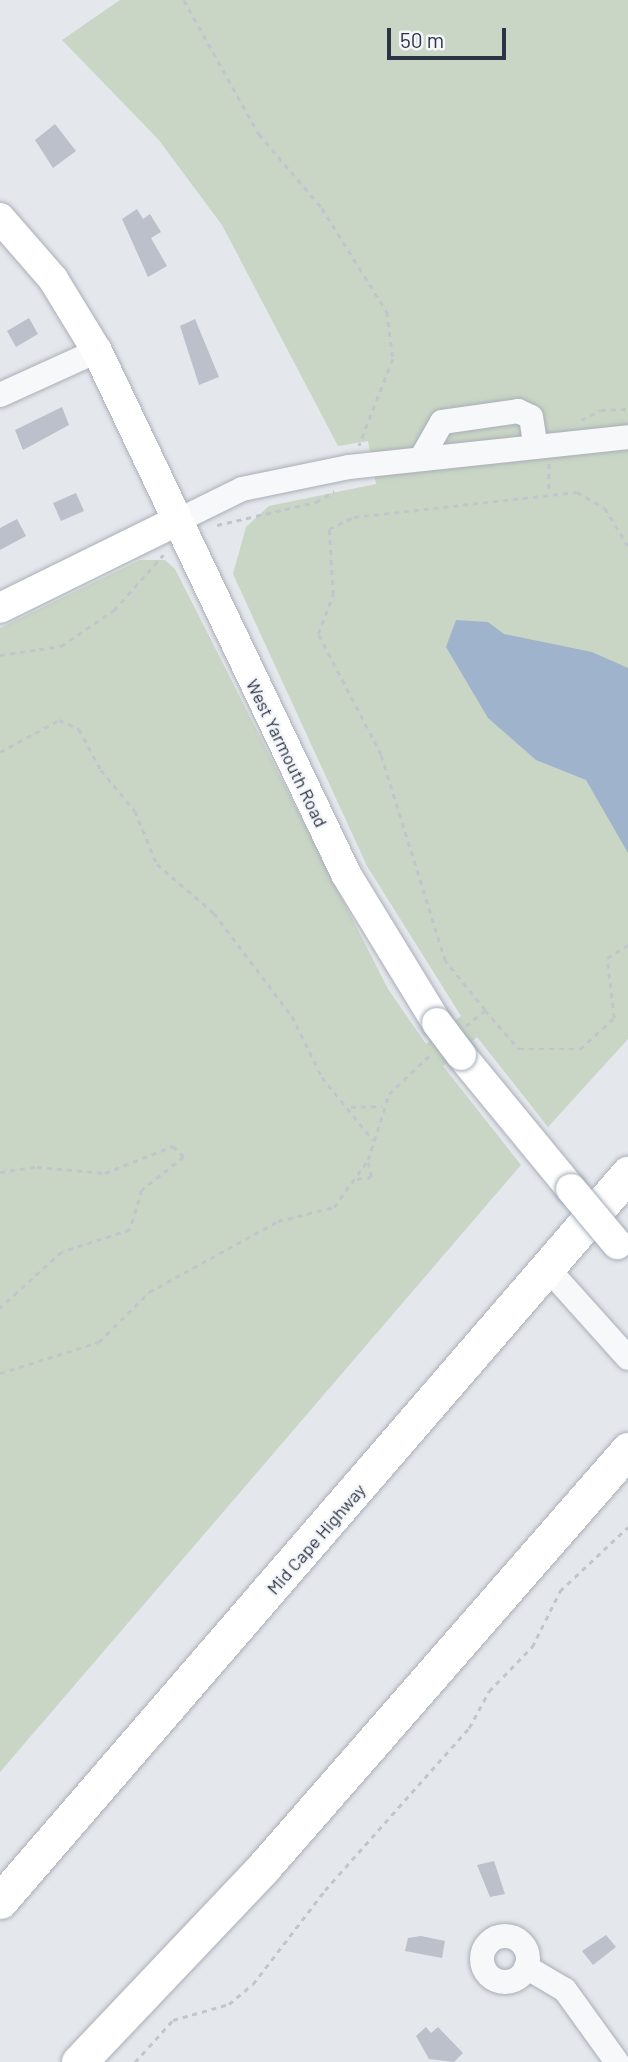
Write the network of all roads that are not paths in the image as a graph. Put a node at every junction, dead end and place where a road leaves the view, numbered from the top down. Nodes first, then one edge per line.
1 (0, 218) edge
2 (97, 351) junction
3 (0, 395) edge
4 (628, 437) edge
5 (536, 447) junction
6 (422, 457) junction
7 (177, 520) junction
8 (0, 608) edge
9 (628, 1174) edge
10 (623, 1250) edge
11 (549, 1270) junction
12 (628, 1359) edge
13 (628, 1450) edge
14 (0, 1901) edge
15 (526, 1967) dead end
16 (79, 2062) edge
17 (617, 2062) edge

1 - 2 main road, West Yarmouth Road
2 - 3 street
2 - 7 main road, West Yarmouth Road
4 - 5 street
5 - 6 street
5 - 6 street
6 - 7 street
7 - 8 main road
7 - 10 main road, West Yarmouth Road, bridge
9 - 11 highway, Mid Cape Highway
11 - 12 street
11 - 14 highway, Mid Cape Highway
13 - 16 highway
15 - 17 street

